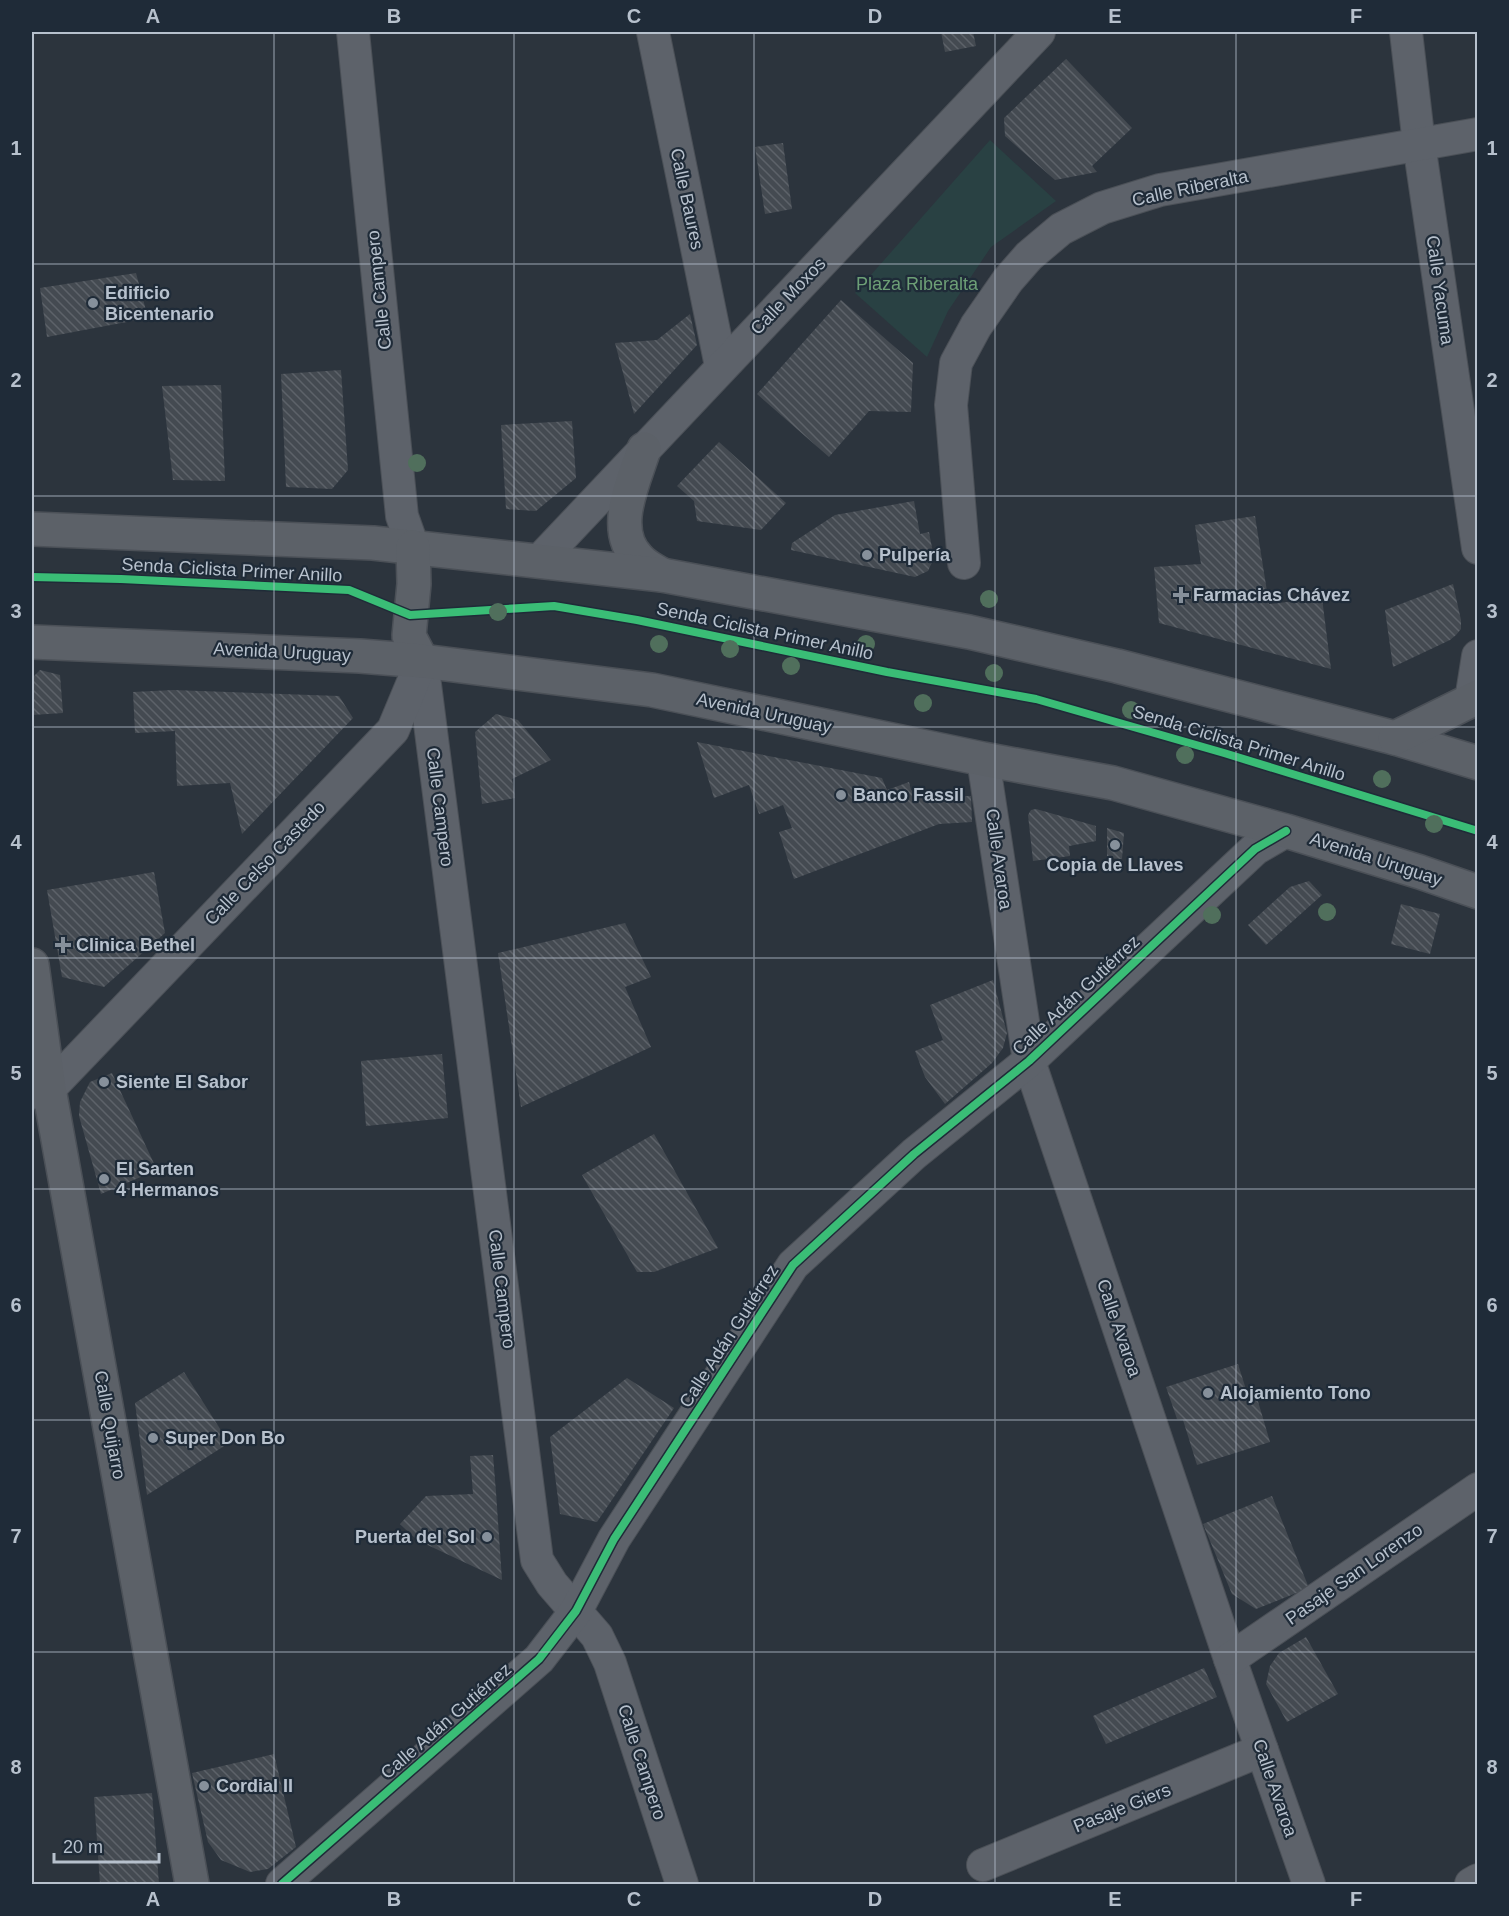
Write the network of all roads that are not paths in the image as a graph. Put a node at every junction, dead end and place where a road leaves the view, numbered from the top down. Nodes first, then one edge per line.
1 (353, 32) edge
2 (653, 32) edge
3 (1039, 32) edge
4 (1406, 32) edge
5 (1478, 134) edge
6 (1419, 144) junction
7 (721, 366) junction
8 (644, 449) junction
9 (32, 528) edge
10 (413, 547) junction
11 (1478, 548) edge
12 (539, 561) junction
13 (963, 563) dead end
14 (662, 575) junction
15 (32, 642) edge
16 (1478, 656) edge
17 (422, 661) junction
18 (1474, 699) edge
19 (1395, 738) junction
20 (983, 759) junction
21 (1478, 764) edge
22 (1286, 831) junction
23 (1478, 892) edge
24 (32, 966) edge
25 (1029, 1061) junction
26 (40, 1091) edge
27 (1478, 1489) edge
28 (576, 1611) junction
29 (1230, 1659) junction
30 (1262, 1750) junction
31 (982, 1865) dead end
32 (1478, 1880) edge
33 (192, 1884) edge
34 (282, 1884) edge
35 (682, 1884) edge
36 (1309, 1884) edge
37 (1472, 1884) edge

1 - 10 street, Calle Campero
2 - 7 street, Calle Baures
3 - 7 street, Calle Moxos
4 - 6 street, Calle Yacuma
5 - 6 street, Calle Riberalta
6 - 11 street, Calle Yacuma
6 - 13 street, Calle Riberalta
7 - 8 street, Calle Moxos
8 - 12 street, Calle Moxos
8 - 14 main road
9 - 10 main road
10 - 12 main road
10 - 17 main road
12 - 14 main road
14 - 19 main road
15 - 17 main road, Avenida Uruguay
16 - 18 street
17 - 20 main road, Avenida Uruguay
17 - 26 street, Calle Celso Castedo
17 - 28 street, Calle Campero
18 - 19 main road
19 - 21 main road
20 - 22 main road, Avenida Uruguay
20 - 25 street, Calle Avaroa
22 - 23 main road, Avenida Uruguay
22 - 25 street, Calle Adán Gutiérrez
24 - 26 main road, Calle Quijarro
25 - 28 street, Calle Adán Gutiérrez
25 - 29 street, Calle Avaroa
26 - 33 main road, Calle Quijarro
27 - 29 street, Pasaje San Lorenzo
28 - 34 street, Calle Adán Gutiérrez
28 - 35 street, Calle Campero
29 - 30 street, Calle Avaroa
30 - 31 street, Pasaje Giers
30 - 36 street, Calle Avaroa
32 - 37 street

